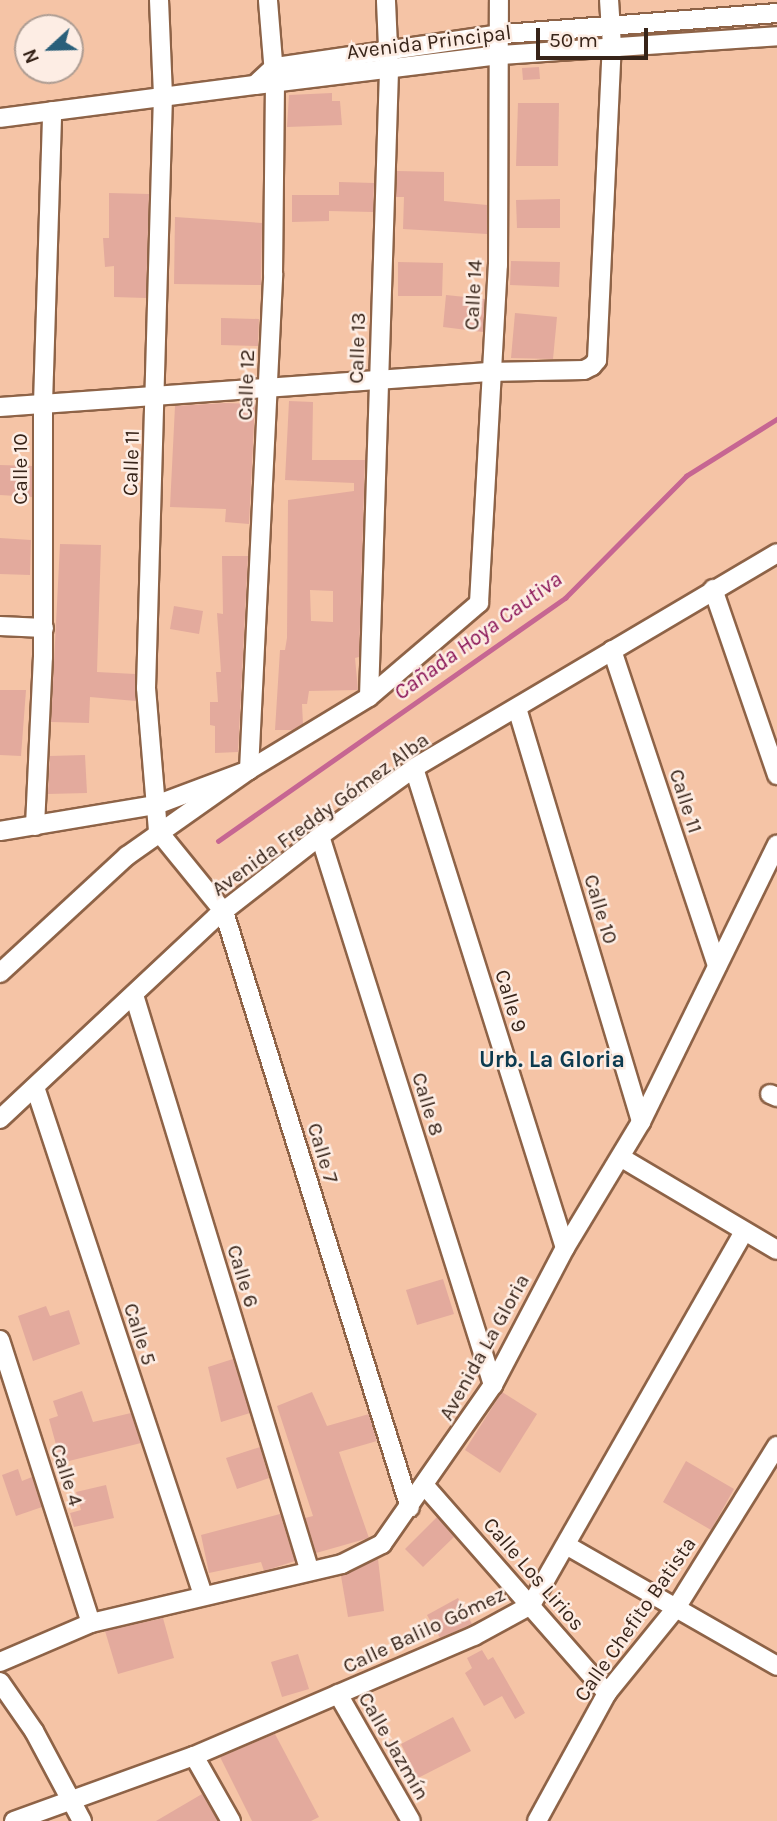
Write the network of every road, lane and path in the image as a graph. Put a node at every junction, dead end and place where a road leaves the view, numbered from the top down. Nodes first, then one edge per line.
1 (159, 0) edge
2 (268, 0) edge
3 (386, 0) edge
4 (499, 0) edge
5 (609, 0) edge
6 (729, 0) edge
7 (777, 13) edge
8 (730, 18) junction
9 (611, 26) junction
10 (501, 34) junction
11 (777, 36) edge
12 (733, 40) junction
13 (612, 46) junction
14 (390, 50) junction
15 (501, 55) junction
16 (274, 67) junction
17 (390, 70) junction
18 (255, 85) junction
19 (275, 86) junction
20 (163, 95) junction
21 (52, 111) junction
22 (0, 118) edge
23 (492, 372) junction
24 (378, 380) junction
25 (268, 387) junction
26 (156, 396) junction
27 (43, 404) junction
28 (0, 407) edge
29 (777, 553) edge
30 (713, 589) junction
31 (0, 626) edge
32 (44, 628) junction
33 (612, 650) junction
34 (369, 697) junction
35 (517, 708) junction
36 (414, 768) junction
37 (249, 770) junction
38 (777, 775) edge
39 (156, 804) junction
40 (35, 826) junction
41 (0, 831) edge
42 (158, 831) junction
43 (320, 836) junction
44 (777, 845) edge
45 (224, 912) junction
46 (717, 966) junction
47 (0, 973) edge
48 (134, 995) junction
49 (35, 1087) junction
50 (0, 1119) edge
51 (641, 1122) junction
52 (622, 1158) junction
53 (744, 1231) junction
54 (565, 1248) junction
55 (777, 1250) edge
56 (0, 1340) edge
57 (493, 1385) junction
58 (777, 1446) edge
59 (425, 1486) junction
60 (411, 1508) junction
61 (566, 1545) junction
62 (309, 1569) junction
63 (203, 1595) junction
64 (531, 1605) junction
65 (676, 1608) junction
66 (91, 1623) junction
67 (0, 1662) edge
68 (777, 1666) edge
69 (0, 1682) edge
70 (607, 1693) junction
71 (338, 1694) junction
72 (194, 1756) junction
73 (70, 1798) junction
74 (14, 1821) edge
75 (82, 1821) edge
76 (232, 1821) edge
77 (411, 1821) edge
78 (537, 1821) edge

1 - 20 street, Calle 11
2 - 16 street, Calle 12
3 - 14 street, Calle 13
4 - 10 street, Calle 14
5 - 9 street
6 - 8 street
7 - 8 street, Avenida Principal
8 - 9 street, Avenida Principal
8 - 12 street
9 - 10 street, Avenida Principal
9 - 13 street
10 - 14 street, Avenida Principal
10 - 15 street, Calle 14
11 - 12 street, Avenida Principal
12 - 13 street, Avenida Principal
13 - 15 street, Avenida Principal
13 - 23 street
14 - 16 street, Avenida Principal
14 - 17 street, Calle 13
15 - 17 street, Avenida Principal
15 - 23 street, Calle 14
16 - 18 street
16 - 19 street, Calle 12
17 - 19 street, Avenida Principal
17 - 24 street, Calle 13
18 - 19 street, Avenida Principal
18 - 20 street, Avenida Principal
19 - 25 street, Calle 12
20 - 21 street, Avenida Principal
20 - 26 street, Calle 11
21 - 22 street, Avenida Principal
21 - 27 street, Calle 10
23 - 24 street
23 - 34 street, Calle 14
24 - 25 street
24 - 34 street, Calle 13
25 - 26 street
25 - 37 street, Calle 12
26 - 27 street
26 - 39 street, Calle 11
27 - 28 street
27 - 32 street, Calle 10
29 - 30 street, Avenida Freddy Gómez Alba
30 - 33 street, Avenida Freddy Gómez Alba
30 - 38 street
31 - 32 street
32 - 40 street, Calle 10
33 - 35 street, Avenida Freddy Gómez Alba
33 - 46 street, Calle 11
34 - 37 street
35 - 36 street, Avenida Freddy Gómez Alba
35 - 51 street, Calle 10
36 - 43 street, Avenida Freddy Gómez Alba
36 - 54 street, Calle 9
37 - 39 street
37 - 42 street
39 - 40 street
39 - 42 street, Calle 11
40 - 41 street
42 - 45 street, Calle 7
42 - 47 street
43 - 45 street, Avenida Freddy Gómez Alba
43 - 57 street, Calle 8
44 - 46 street, Avenida La Gloria
45 - 48 street, Avenida Freddy Gómez Alba
45 - 60 street, Calle 7
46 - 51 street, Avenida La Gloria
48 - 49 street, Avenida Freddy Gómez Alba
48 - 62 street, Calle 6
49 - 50 street, Avenida Freddy Gómez Alba
49 - 63 street, Calle 5
51 - 52 street, Avenida La Gloria
52 - 53 street
52 - 54 street, Avenida La Gloria
53 - 55 street
53 - 61 street, Calle Balilo Gómez
54 - 57 street, Avenida La Gloria
56 - 66 street, Calle 4
57 - 59 street, Avenida La Gloria
58 - 65 street, Calle Chefito Batista
59 - 60 street, Avenida La Gloria
59 - 64 street, Calle Los Lirios
60 - 62 street, Avenida La Gloria
61 - 64 street, Calle Balilo Gómez
61 - 65 street
62 - 63 street, Avenida La Gloria
63 - 66 street, Avenida La Gloria
64 - 70 street, Calle Los Lirios
64 - 71 street, Calle Balilo Gómez
65 - 68 street
65 - 70 street, Calle Chefito Batista
66 - 67 street, Avenida La Gloria
69 - 73 street
70 - 78 street, Calle Chefito Batista
71 - 72 street, Calle Balilo Gómez
71 - 77 street, Calle Jazmín
72 - 73 street, Calle Balilo Gómez
72 - 76 street
73 - 74 street, Calle Balilo Gómez
73 - 75 street

